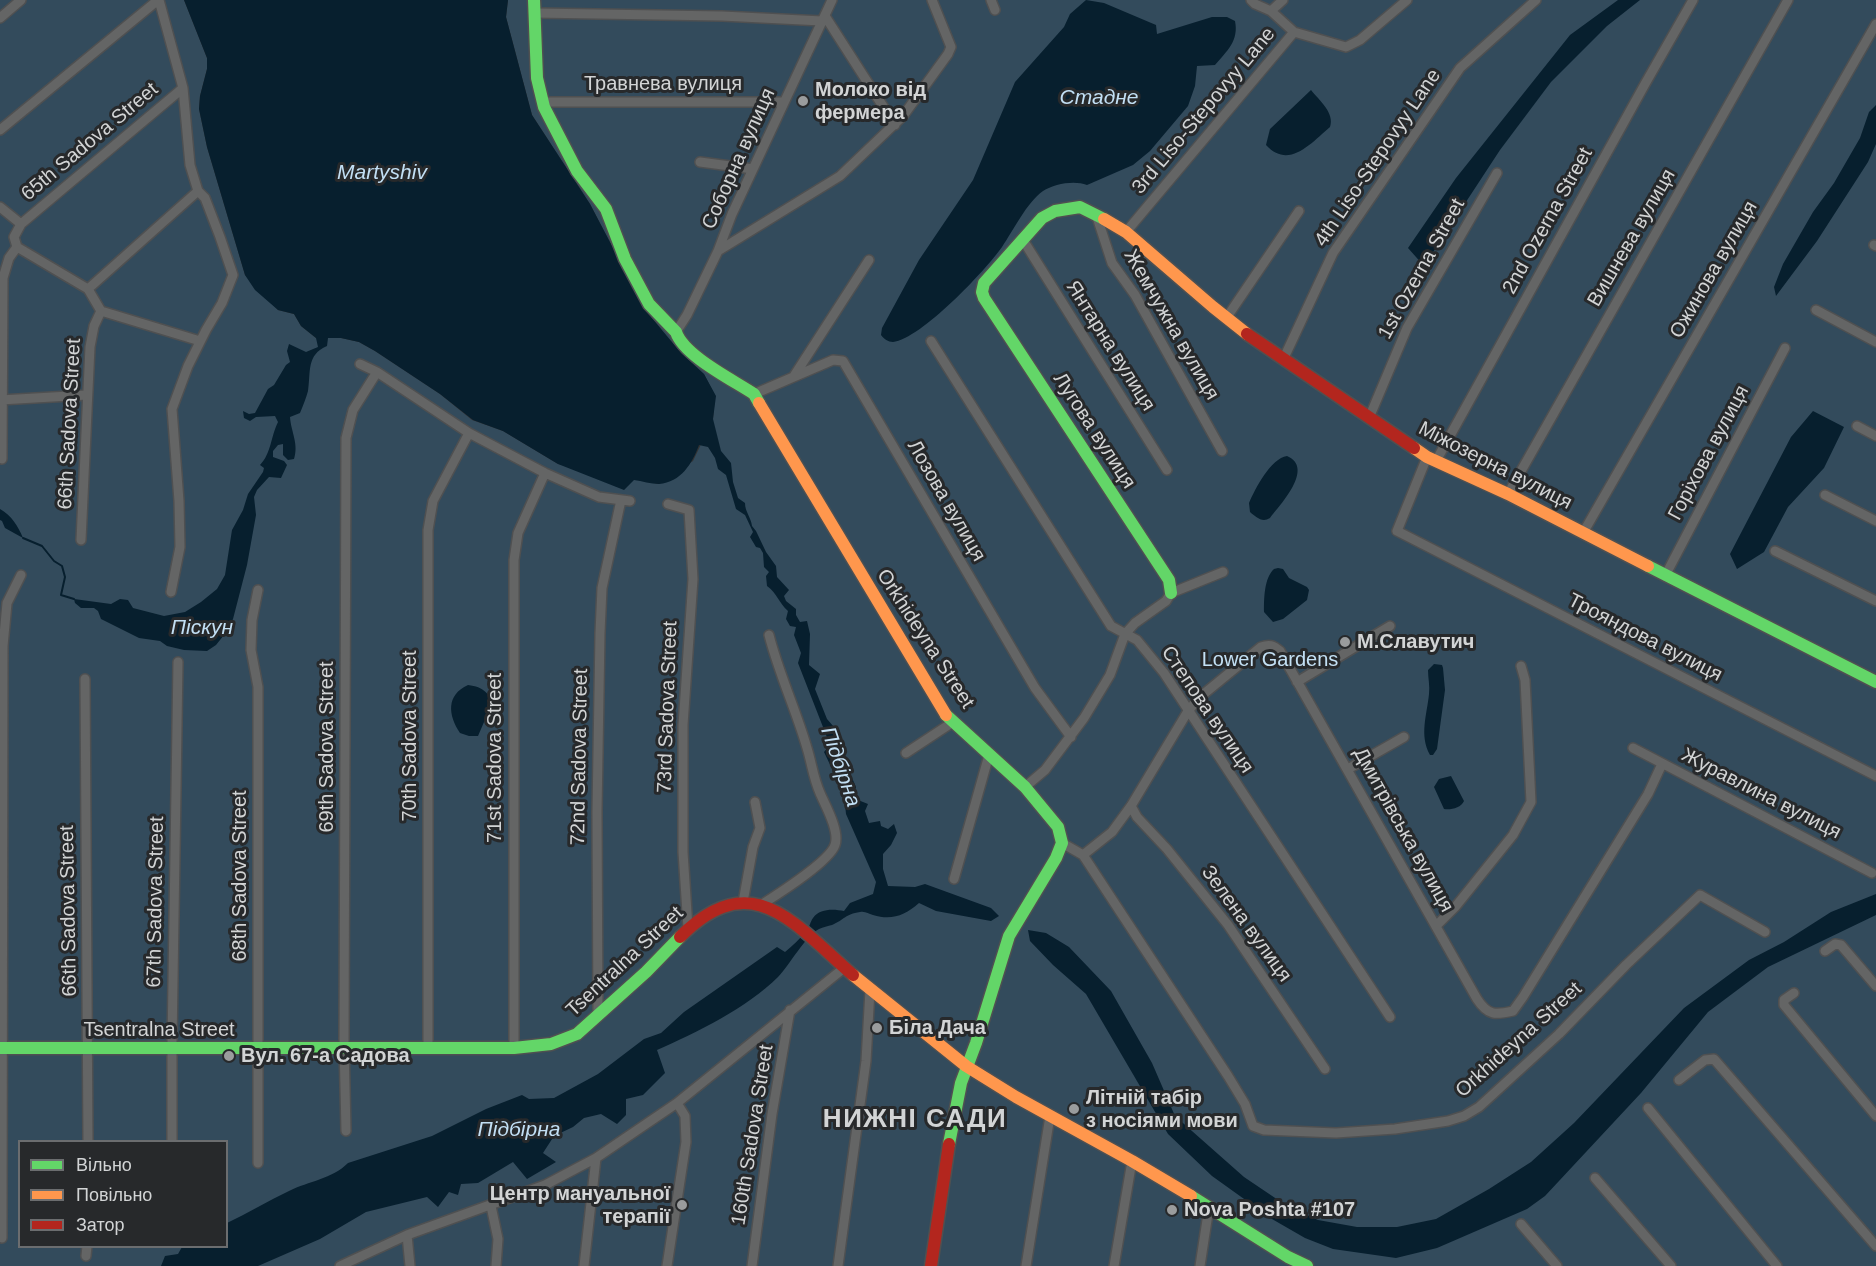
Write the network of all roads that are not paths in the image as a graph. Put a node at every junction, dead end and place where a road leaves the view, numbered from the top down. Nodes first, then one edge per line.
1 (21, 0) edge
2 (158, 0) edge
3 (534, 0) edge
4 (832, 0) edge
5 (932, 0) edge
6 (991, 0) edge
7 (1251, 0) edge
8 (1283, 0) edge
9 (1407, 0) edge
10 (1536, 0) edge
11 (1693, 0) edge
12 (1788, 0) edge
13 (995, 10) dead end
14 (1271, 10) junction
15 (535, 13) junction
16 (0, 18) edge
17 (824, 18) junction
18 (1876, 24) edge
19 (1294, 32) junction
20 (183, 88) junction
21 (543, 102) junction
22 (784, 102) junction
23 (896, 125) junction
24 (0, 130) edge
25 (700, 162) dead end
26 (753, 168) junction
27 (1497, 172) dead end
28 (198, 191) junction
29 (0, 207) edge
30 (1299, 211) dead end
31 (1095, 214) junction
32 (21, 224) junction
33 (1126, 232) junction
34 (1023, 240) junction
35 (17, 247) junction
36 (718, 251) junction
37 (869, 260) dead end
38 (88, 289) junction
39 (1816, 310) dead end
40 (101, 311) junction
41 (1227, 317) junction
42 (676, 332) junction
43 (200, 341) junction
44 (931, 341) dead end
45 (1876, 342) edge
46 (1785, 348) dead end
47 (1283, 360) junction
48 (360, 364) dead end
49 (377, 372) junction
50 (792, 378) junction
51 (87, 394) junction
52 (754, 394) junction
53 (1, 400) edge
54 (1369, 418) junction
55 (1857, 426) dead end
56 (469, 433) junction
57 (1876, 436) edge
58 (1222, 452) dead end
59 (2, 459) dead end
60 (1432, 459) junction
61 (1167, 470) dead end
62 (545, 473) junction
63 (1508, 494) junction
64 (1826, 495) dead end
65 (668, 504) dead end
66 (1876, 521) edge
67 (1397, 531) joint
68 (1583, 533) junction
69 (81, 540) dead end
70 (1775, 551) dead end
71 (1223, 572) dead end
72 (21, 575) dead end
73 (1665, 576) junction
74 (258, 590) dead end
75 (171, 592) dead end
76 (1171, 593) junction
77 (1876, 601) edge
78 (1390, 626) dead end
79 (1125, 634) junction
80 (768, 635) dead end
81 (178, 662) dead end
82 (1521, 666) dead end
83 (85, 679) dead end
84 (1876, 681) edge
85 (1298, 682) junction
86 (1188, 711) junction
87 (953, 722) junction
88 (1071, 737) junction
89 (1404, 737) dead end
90 (1633, 748) dead end
91 (906, 753) dead end
92 (989, 755) junction
93 (1662, 764) junction
94 (1348, 770) junction
95 (1876, 776) edge
96 (1025, 787) junction
97 (755, 802) dead end
98 (1131, 806) junction
99 (1062, 843) junction
100 (1083, 855) junction
101 (1872, 873) dead end
102 (954, 879) dead end
103 (743, 902) junction
104 (761, 905) junction
105 (1436, 926) junction
106 (688, 928) junction
107 (1765, 932) dead end
108 (1825, 951) dead end
109 (844, 968) junction
110 (1876, 986) edge
111 (870, 990) junction
112 (1794, 993) dead end
113 (790, 1010) junction
114 (598, 1016) junction
115 (1390, 1017) dead end
116 (1, 1048) edge
117 (428, 1048) junction
118 (514, 1048) junction
119 (88, 1049) junction
120 (172, 1049) junction
121 (258, 1049) junction
122 (344, 1049) junction
123 (966, 1066) junction
124 (1325, 1069) dead end
125 (1679, 1080) dead end
126 (677, 1103) junction
127 (1648, 1108) dead end
128 (1050, 1116) junction
129 (1876, 1116) edge
130 (346, 1131) dead end
131 (88, 1140) edge
132 (172, 1140) edge
133 (596, 1158) junction
134 (1132, 1161) junction
135 (258, 1163) dead end
136 (1595, 1178) dead end
137 (491, 1206) junction
138 (1209, 1207) junction
139 (1521, 1224) dead end
140 (407, 1235) junction
141 (3, 1238) dead end
142 (1876, 1246) edge
143 (1287, 1261) edge
144 (340, 1266) edge
145 (410, 1266) edge
146 (496, 1266) edge
147 (584, 1266) edge
148 (667, 1266) edge
149 (752, 1266) edge
150 (838, 1266) edge
151 (931, 1266) edge
152 (1026, 1266) edge
153 (1114, 1266) edge
154 (1200, 1266) edge
155 (1307, 1266) edge
156 (1557, 1266) edge
157 (1671, 1266) edge
158 (1777, 1266) edge

1 - 16 street
2 - 20 street
2 - 24 street
3 - 15 street, Orkhideyna Street
4 - 17 street, Соборна вулиця
5 - 23 street
6 - 13 street
7 - 14 street
8 - 14 street
9 - 19 street, 3rd Liso-Stepovyy Lane
10 - 47 street, 4th Liso-Stepovyy Lane
11 - 60 street, 2nd Ozerna Street
12 - 63 street, Вишнева вулиця
14 - 19 street
15 - 17 street
15 - 21 street, Orkhideyna Street
17 - 22 street, Соборна вулиця
17 - 23 street
18 - 68 street, Ожинова вулиця
19 - 33 street, 3rd Liso-Stepovyy Lane
20 - 28 street
20 - 32 street, 65th Sadova Street
21 - 22 street, Травнева вулиця
21 - 42 street, Orkhideyna Street
22 - 26 street, Соборна вулиця
23 - 36 street
25 - 26 street
26 - 36 street, Соборна вулиця
27 - 54 street, 1st Ozerna Street
28 - 38 street
28 - 43 street
29 - 32 street
30 - 41 street
31 - 33 street, Міжозерна вулиця
31 - 34 street, Міжозерна вулиця
31 - 58 street, Жемчужна вулиця
32 - 35 street
33 - 41 street, Міжозерна вулиця
34 - 61 street, Янтарна вулиця
34 - 76 street, Лугова вулиця
35 - 38 street
35 - 53 street
36 - 42 street, Соборна вулиця
37 - 50 street
38 - 40 street
39 - 45 street
40 - 43 street
40 - 51 street, 66th Sadova Street
41 - 47 street, Міжозерна вулиця
42 - 52 street, Orkhideyna Street
43 - 75 street
44 - 79 street, Степова вулиця
46 - 73 street, Горіхова вулиця
47 - 54 street, Міжозерна вулиця
48 - 49 street
49 - 56 street
49 - 122 street, 69th Sadova Street
50 - 52 street, Лозова вулиця
50 - 88 street, Лозова вулиця
51 - 53 street
51 - 69 street, 66th Sadova Street
52 - 87 street, Orkhideyna Street
53 - 59 street
54 - 60 street, Міжозерна вулиця
55 - 57 street
56 - 62 street
56 - 117 street, 70th Sadova Street
60 - 63 street, Міжозерна вулиця
60 - 67 street, 2nd Ozerna Street
62 - 114 street, 72nd Sadova Street
62 - 118 street, 71st Sadova Street
63 - 68 street, Міжозерна вулиця
64 - 66 street
65 - 106 street, 73rd Sadova Street
67 - 95 street, Трояндова вулиця
68 - 73 street, Міжозерна вулиця
70 - 77 street
71 - 76 street
72 - 116 street
73 - 84 street, Міжозерна вулиця
74 - 121 street, 68th Sadova Street
76 - 79 street
78 - 85 street
79 - 86 street, Степова вулиця
79 - 88 street
80 - 104 street
81 - 120 street, 67th Sadova Street
82 - 105 street
83 - 119 street, 66th Sadova Street
85 - 86 street, Дмитрівська вулиця
85 - 94 street, Дмитрівська вулиця
86 - 98 street, Дмитрівська вулиця
86 - 115 street, Степова вулиця
87 - 91 street
87 - 92 street, Orkhideyna Street
88 - 96 street
89 - 94 street
90 - 93 street, Журавлина вулиця
92 - 96 street, Orkhideyna Street
92 - 102 street
93 - 101 street, Журавлина вулиця
93 - 105 street, Дмитрівська вулиця
94 - 105 street, Дмитрівська вулиця
96 - 99 street, Orkhideyna Street
97 - 103 street
98 - 100 street, Дмитрівська вулиця
98 - 124 street, Зелена вулиця
99 - 100 street, Orkhideyna Street
99 - 123 street
100 - 107 street, Orkhideyna Street
103 - 104 street, Tsentralna Street
103 - 106 street, Tsentralna Street
104 - 109 street, Tsentralna Street
106 - 114 street, Tsentralna Street
108 - 110 street
109 - 111 street, Tsentralna Street
109 - 113 street
111 - 123 street, Tsentralna Street
111 - 150 street
112 - 129 street
113 - 126 street
113 - 149 street, 160th Sadova Street
114 - 118 street, Tsentralna Street
116 - 119 street, Tsentralna Street
116 - 141 street
117 - 118 street, Tsentralna Street
117 - 122 street, Tsentralna Street
119 - 120 street, Tsentralna Street
119 - 131 street, 66th Sadova Street
120 - 121 street, Tsentralna Street
120 - 132 street, 67th Sadova Street
121 - 122 street, Tsentralna Street
121 - 135 street, 68th Sadova Street
122 - 130 street, 69th Sadova Street
123 - 128 street, Tsentralna Street
123 - 151 street
125 - 142 street
126 - 133 street
126 - 148 street
127 - 158 street
128 - 134 street, Tsentralna Street
128 - 152 street
133 - 137 street
133 - 147 street
134 - 138 street, Tsentralna Street
134 - 153 street
136 - 157 street
137 - 140 street
137 - 146 street
138 - 143 street, Tsentralna Street
138 - 154 street
139 - 156 street
140 - 144 street
140 - 145 street
143 - 155 street, Tsentralna Street

